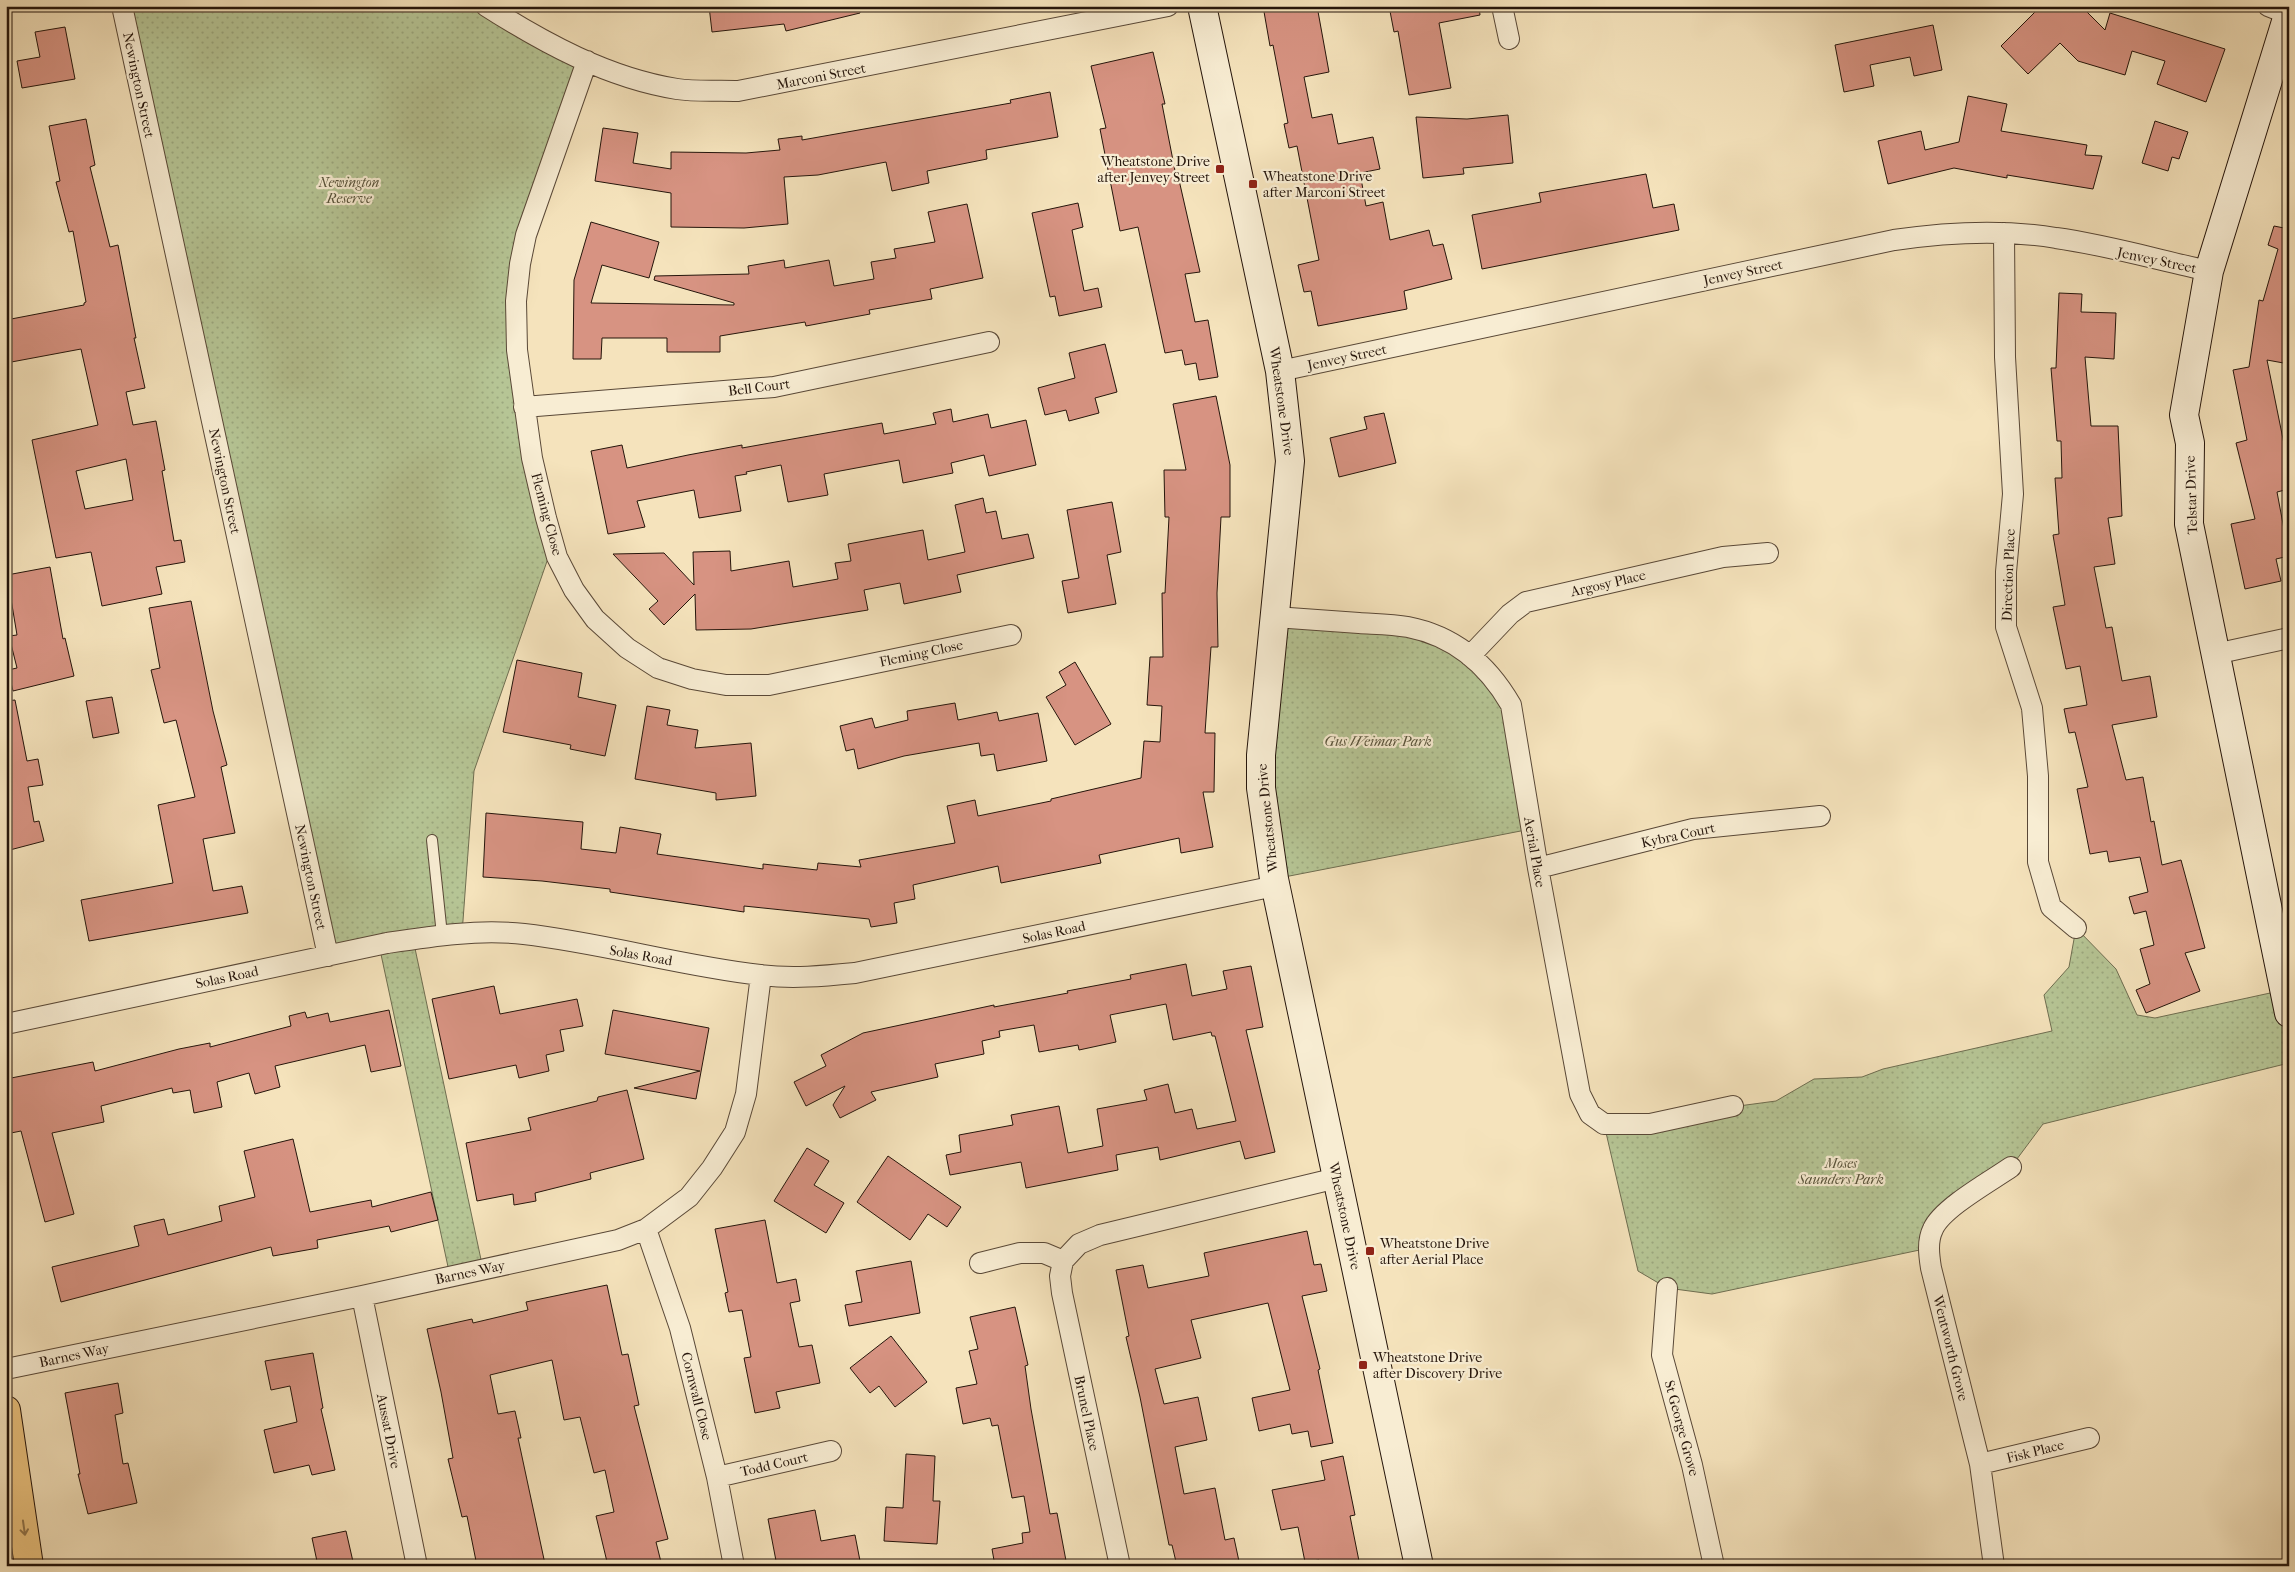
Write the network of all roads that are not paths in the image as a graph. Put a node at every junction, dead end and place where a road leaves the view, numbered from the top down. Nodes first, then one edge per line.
1 (122, 6) edge
2 (486, 6) edge
3 (1168, 6) edge
4 (1202, 6) edge
5 (1502, 6) edge
6 (2268, 6) edge
7 (2288, 13) edge
8 (1509, 39) dead end
9 (587, 61) junction
10 (2004, 233) junction
11 (2208, 271) junction
12 (989, 342) dead end
13 (1280, 371) junction
14 (524, 407) junction
15 (1768, 553) dead end
16 (1275, 617) junction
17 (1011, 635) dead end
18 (2289, 638) edge
19 (2215, 654) junction
20 (1470, 656) junction
21 (1820, 816) dead end
22 (432, 840) dead end
23 (1538, 868) junction
24 (1275, 886) junction
25 (2076, 928) dead end
26 (442, 935) junction
27 (328, 956) junction
28 (761, 975) junction
29 (2289, 1013) edge
30 (6, 1024) edge
31 (1733, 1106) dead end
32 (2011, 1167) dead end
33 (1337, 1178) junction
34 (646, 1229) junction
35 (1063, 1261) junction
36 (980, 1263) dead end
37 (1667, 1288) dead end
38 (362, 1296) junction
39 (6, 1369) edge
40 (6, 1410) edge
41 (2090, 1438) dead end
42 (831, 1451) dead end
43 (1980, 1464) junction
44 (717, 1477) junction
45 (30, 1566) edge
46 (417, 1566) edge
47 (734, 1566) edge
48 (1120, 1566) edge
49 (1419, 1566) edge
50 (1714, 1566) edge
51 (1994, 1566) edge

1 - 27 street, Newington Street
2 - 9 street, Marconi Street
3 - 9 street, Marconi Street
4 - 13 street, Wheatstone Drive
5 - 8 street
6 - 7 street
7 - 11 street, Telstar Drive
9 - 14 street, Fleming Close
10 - 11 street, Jenvey Street
10 - 13 street, Jenvey Street
10 - 25 street, Direction Place
11 - 19 street, Telstar Drive
12 - 14 street, Bell Court
13 - 16 street, Wheatstone Drive
14 - 17 street, Fleming Close
15 - 20 street, Argosy Place
16 - 20 street, Aerial Place
16 - 24 street, Wheatstone Drive
18 - 19 street
19 - 29 street, Telstar Drive
20 - 23 street, Aerial Place
21 - 23 street, Kybra Court
22 - 26 lane
23 - 31 street, Aerial Place
24 - 28 street, Solas Road
24 - 33 street, Wheatstone Drive
26 - 27 street, Solas Road
26 - 28 street, Solas Road
27 - 30 street, Solas Road
28 - 34 street, Barnes Way
32 - 43 street, Wentworth Grove
33 - 35 street
33 - 49 street, Wheatstone Drive
34 - 38 street, Barnes Way
34 - 44 street, Cornwall Close
35 - 36 street
35 - 48 street, Brunel Place
37 - 50 street, St George Grove
38 - 39 street, Barnes Way
38 - 46 street, Aussat Drive
40 -> 45 main road
41 - 43 street, Fisk Place
42 - 44 street, Todd Court
43 - 51 street, Wentworth Grove
44 - 47 street, Cornwall Close

